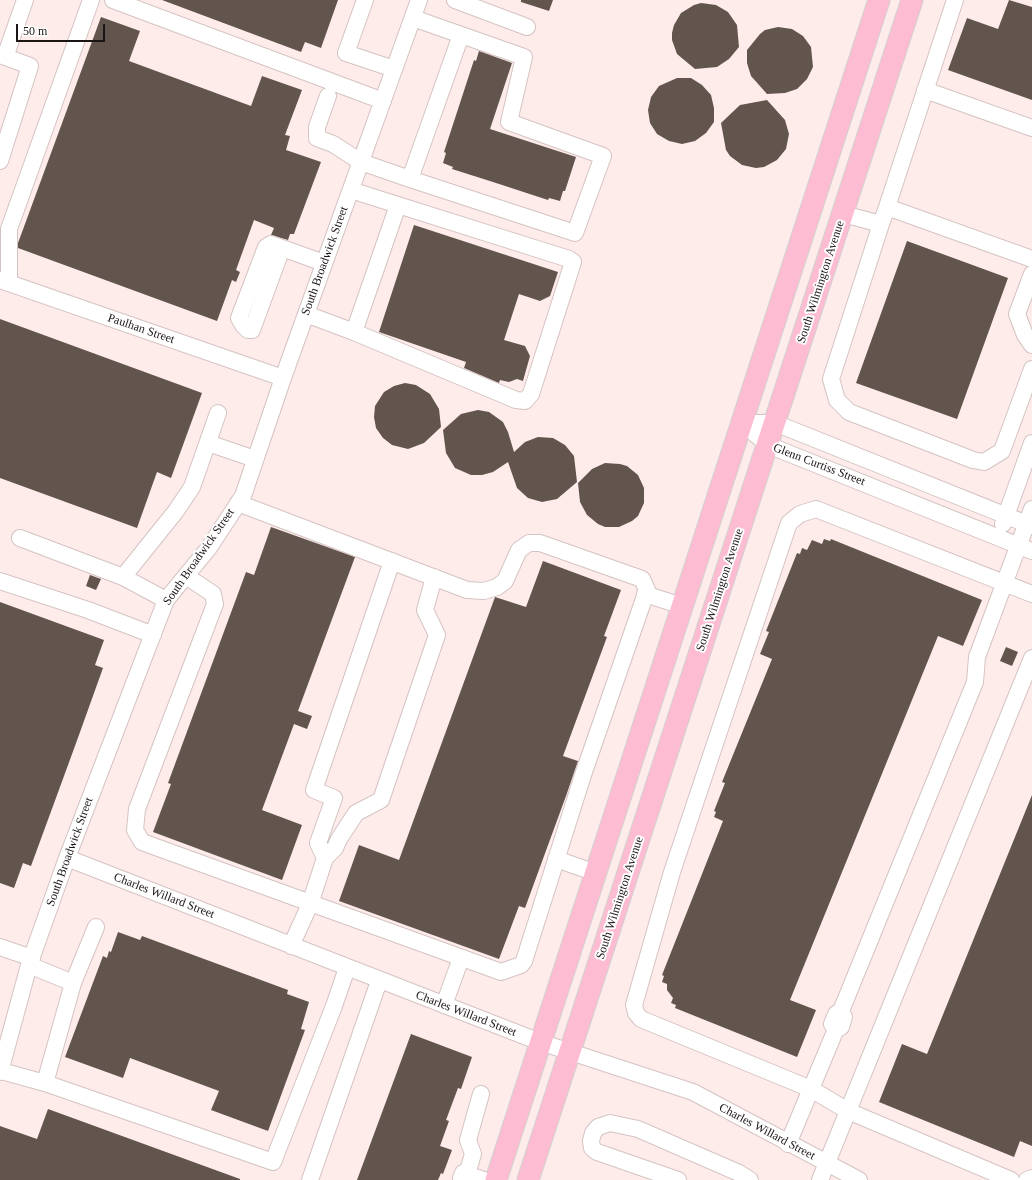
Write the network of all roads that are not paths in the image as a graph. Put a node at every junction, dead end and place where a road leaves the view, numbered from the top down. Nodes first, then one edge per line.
1 (25, 0) edge
2 (91, 0) edge
3 (113, 0) edge
4 (365, 0) edge
5 (419, 0) edge
6 (455, 0) edge
7 (879, 0) edge
8 (912, 0) edge
9 (955, 0) edge
10 (474, 3) edge
11 (413, 18) junction
12 (527, 27) dead end
13 (461, 35) junction
14 (3, 56) edge
15 (394, 69) junction
16 (925, 90) junction
17 (328, 96) dead end
18 (383, 101) junction
19 (1032, 128) edge
20 (0, 161) edge
21 (361, 162) junction
22 (410, 178) junction
23 (351, 190) junction
24 (398, 205) junction
25 (887, 207) junction
26 (843, 214) junction
27 (881, 224) junction
28 (282, 248) dead end
29 (1032, 259) edge
30 (324, 263) junction
31 (1032, 274) edge
32 (4, 282) edge
33 (306, 314) junction
34 (354, 332) junction
35 (1032, 344) edge
36 (1032, 369) edge
37 (283, 378) junction
38 (218, 414) dead end
39 (742, 423) junction
40 (775, 423) junction
41 (208, 443) junction
42 (1032, 443) edge
43 (768, 445) junction
44 (255, 459) junction
45 (238, 503) junction
46 (1006, 516) junction
47 (1030, 520) edge
48 (998, 537) junction
49 (20, 538) dead end
50 (1026, 548) edge
51 (392, 561) junction
52 (186, 576) junction
53 (123, 577) junction
54 (434, 577) junction
55 (0, 581) edge
56 (1004, 583) junction
57 (645, 594) junction
58 (1032, 594) edge
59 (166, 600) junction
60 (682, 606) junction
61 (153, 635) junction
62 (1032, 658) edge
63 (68, 858) junction
64 (325, 858) junction
65 (556, 859) junction
66 (596, 873) junction
67 (310, 904) junction
68 (96, 927) dead end
69 (291, 946) junction
70 (0, 947) edge
71 (460, 958) junction
72 (30, 962) junction
73 (347, 968) junction
74 (380, 980) junction
75 (73, 984) junction
76 (444, 1005) junction
77 (540, 1042) junction
78 (570, 1052) junction
79 (0, 1071) edge
80 (45, 1083) junction
81 (811, 1089) junction
82 (481, 1094) dead end
83 (848, 1111) junction
84 (788, 1144) junction
85 (826, 1164) junction
86 (464, 1177) edge
87 (1032, 1178) edge
88 (310, 1180) edge
89 (484, 1180) edge
90 (496, 1180) edge
91 (528, 1180) edge
92 (678, 1180) edge
93 (750, 1180) edge
94 (820, 1180) edge
95 (859, 1180) edge
96 (1011, 1180) edge
97 (1027, 1180) edge

1 - 14 street
2 - 32 street
3 - 18 street
4 - 15 street
5 - 11 street, South Broadwick Street
6 - 10 street
7 - 39 main road
8 - 26 main road, South Wilmington Avenue
9 - 16 street
10 - 12 street
11 - 13 street
11 - 15 street, South Broadwick Street
13 - 22 street
13 - 22 street
14 - 20 street
15 - 18 street, South Broadwick Street
16 - 19 street
16 - 25 street
17 - 21 street
18 - 21 street, South Broadwick Street
21 - 22 street
21 - 23 street, South Broadwick Street
23 - 24 street
23 - 30 street, South Broadwick Street
24 - 34 street
24 - 34 street
25 - 27 street
25 - 29 street
26 - 27 street
26 - 40 main road, South Wilmington Avenue
27 - 36 street
28 - 30 street
30 - 33 street, South Broadwick Street
31 - 35 street
32 - 37 street, Paulhan Street
33 - 34 street
33 - 37 street, South Broadwick Street
37 - 44 street, South Broadwick Street
38 - 41 street
39 - 40 street, Glenn Curtiss Street
39 - 43 street, Glenn Curtiss Street
39 - 60 main road
40 - 43 main road, South Wilmington Avenue
40 - 46 street, Glenn Curtiss Street
41 - 44 street
41 - 53 street
42 - 46 street
43 - 48 street, Glenn Curtiss Street
43 - 78 main road, South Wilmington Avenue
44 - 45 street, South Broadwick Street
45 - 51 street
45 - 52 street, South Broadwick Street
46 - 47 street, Glenn Curtiss Street
46 - 48 street
47 - 50 street
48 - 50 street, Glenn Curtiss Street
49 - 53 street
50 - 56 street
51 - 54 street
51 - 64 street
52 - 59 street, South Broadwick Street
52 - 67 street
53 - 59 street
54 - 57 street
54 - 64 street
55 - 61 street
56 - 58 street
56 - 81 street
56 - 81 street
57 - 60 street
57 - 65 street
59 - 61 street, South Broadwick Street
60 - 66 main road
61 - 63 street, South Broadwick Street
62 - 83 street
63 - 69 street, Charles Willard Street
63 - 72 street, South Broadwick Street
64 - 67 street
65 - 66 street
65 - 71 street
66 - 77 main road
67 - 69 street
67 - 71 street
68 - 75 street
69 - 73 street, Charles Willard Street
70 - 72 street
71 - 76 street
72 - 75 street
72 - 79 street, South Broadwick Street
73 - 74 street, Charles Willard Street
73 - 80 street
74 - 76 street, Charles Willard Street
74 - 88 street
75 - 80 street
76 - 77 street, Charles Willard Street
77 - 78 street, Charles Willard Street
77 - 90 main road
78 - 84 street, Charles Willard Street
78 - 91 main road, South Wilmington Avenue
79 - 80 street
81 - 83 street
81 - 84 street
82 - 86 street
83 - 85 street
83 - 96 street
84 - 85 street, Charles Willard Street
85 - 94 street
85 - 95 street, Charles Willard Street
86 - 89 street
87 - 97 street
92 - 93 street

